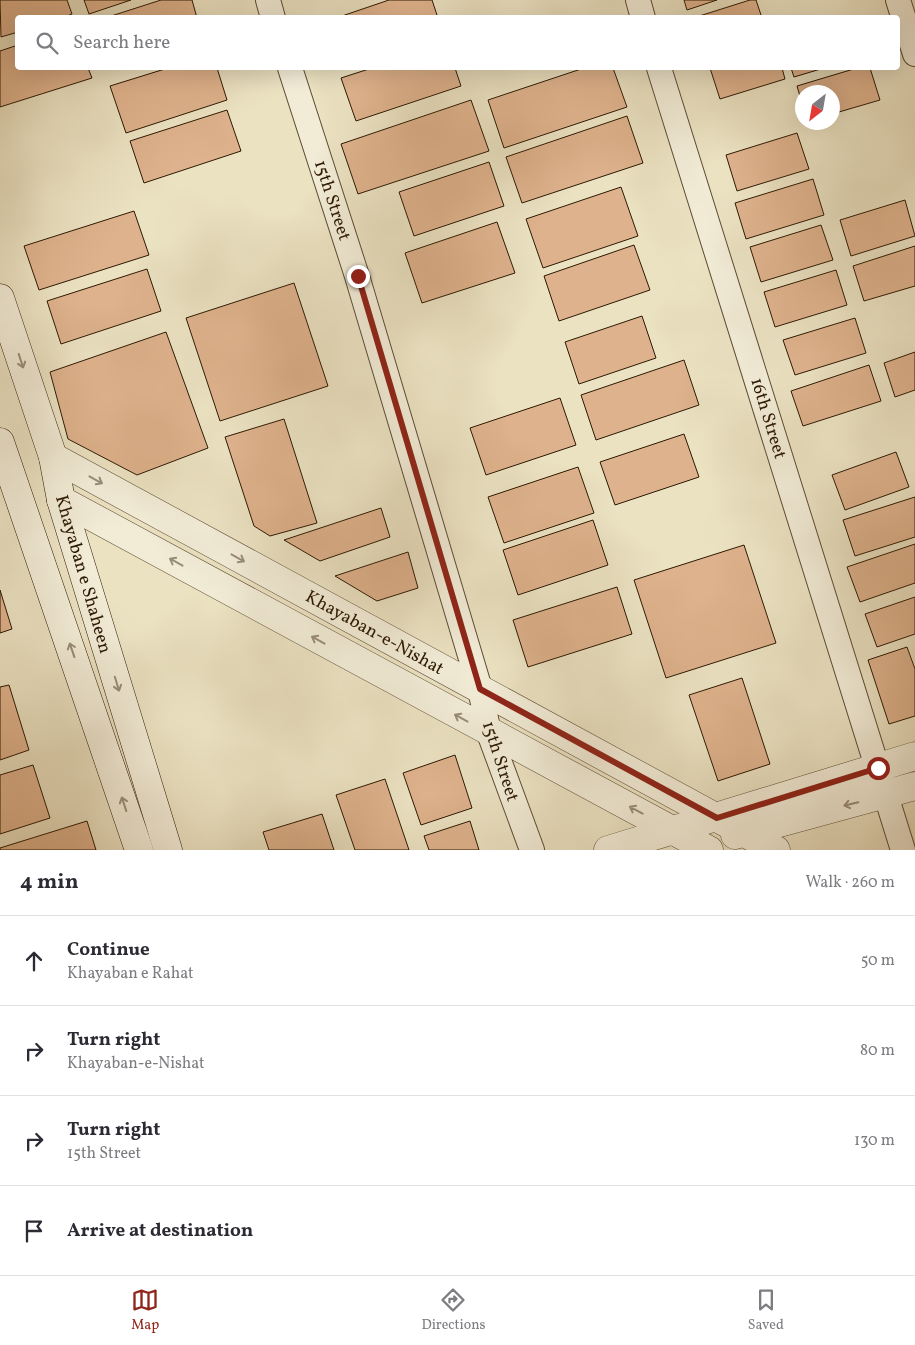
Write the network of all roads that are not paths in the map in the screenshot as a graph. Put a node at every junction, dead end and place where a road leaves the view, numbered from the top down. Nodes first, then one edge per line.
1 (268, 0) edge
2 (638, 0) edge
3 (898, 0) edge
4 (272, 15) edge
5 (642, 15) edge
6 (915, 54) edge
7 (291, 70) edge
8 (660, 70) edge
9 (0, 298) edge
10 (0, 442) edge
11 (53, 457) junction
12 (5, 469) edge
13 (61, 500) junction
14 (480, 689) junction
15 (489, 733) junction
16 (915, 756) edge
17 (878, 768) junction
18 (915, 786) edge
19 (888, 795) junction
20 (717, 818) junction
21 (672, 829) junction
22 (743, 832) junction
23 (701, 849) edge
24 (139, 850) edge
25 (168, 850) edge
26 (532, 850) edge
27 (608, 850) edge
28 (776, 850) edge
29 (903, 850) edge

1 - 4 street
2 - 5 street
3 - 6 street
7 - 14 street, 15th Street
8 - 17 street, 16th Street
9 -> 11 street, Khayaban e Shaheen
10 - 12 street, Khayaban e Shaheen
11 - 13 street, Khayaban e Shaheen
11 -> 14 street, Khayaban-e-Nishat
24 -> 12 street, Khayaban e Shaheen
15 -> 13 street, Khayaban-e-Nishat
13 -> 25 street, Khayaban e Shaheen
14 - 15 street, 15th Street
14 - 20 street, Khayaban-e-Nishat
21 -> 15 street, Khayaban-e-Nishat
15 - 26 street, 15th Street
16 - 17 street
17 - 19 street, 16th Street
17 - 20 street
18 - 19 street
19 -> 22 street
19 - 29 street, 16th Street
20 - 21 street
20 - 22 street, Khayaban-e-Nishat
21 - 23 street, Khayaban-e-Nishat
21 - 27 street
22 - 23 street
22 - 28 street, Khayaban-e-Nishat

